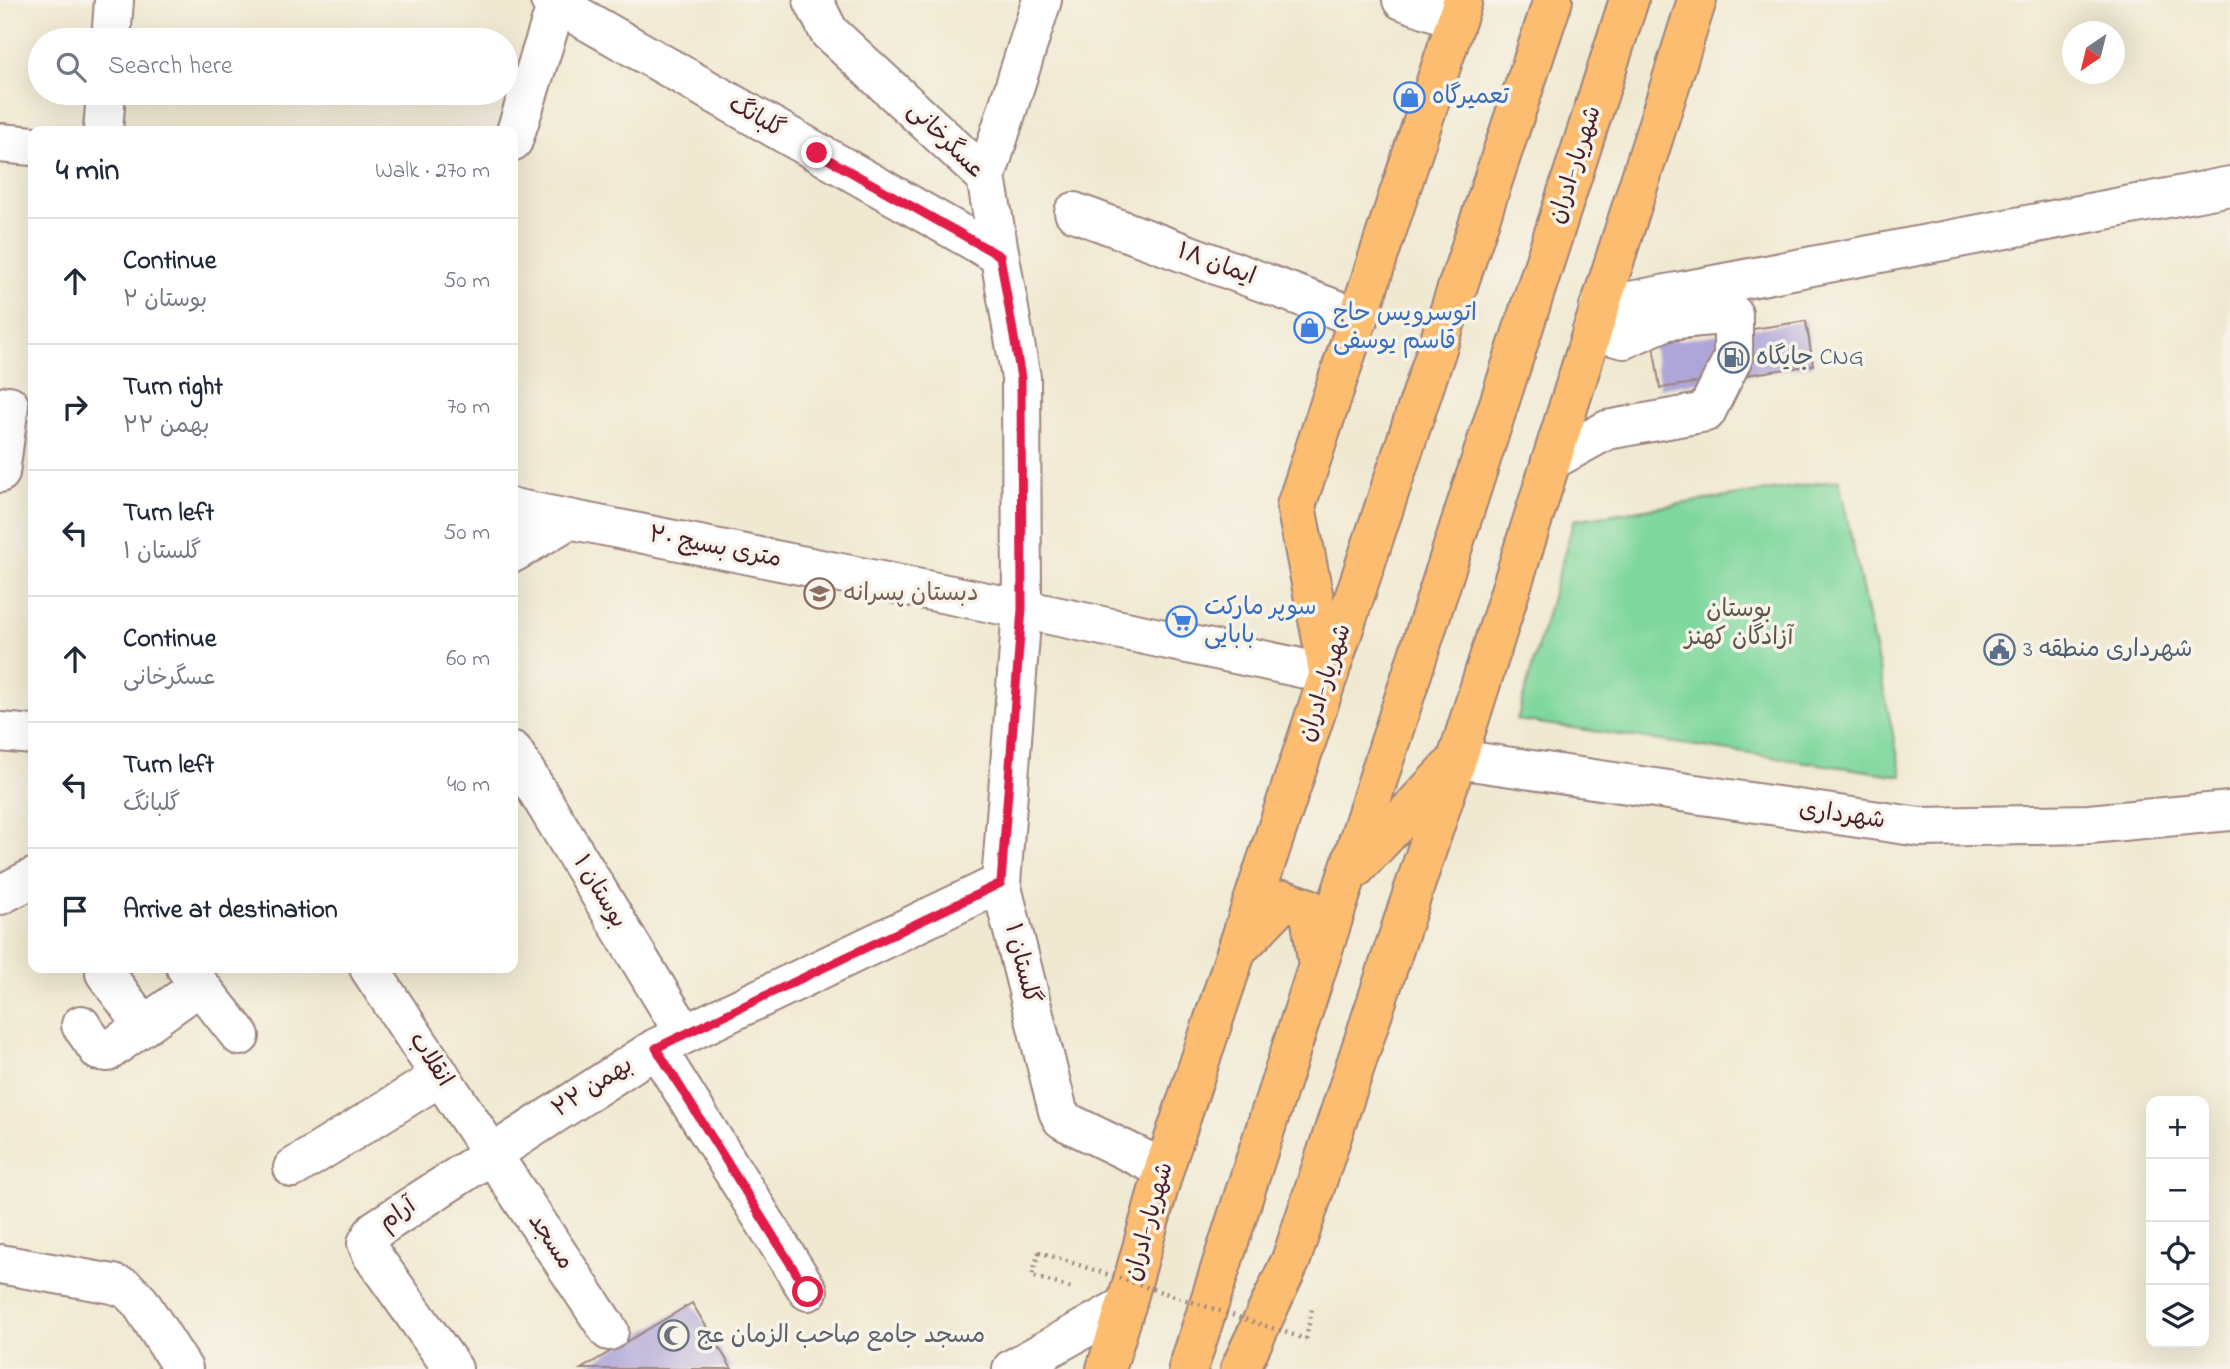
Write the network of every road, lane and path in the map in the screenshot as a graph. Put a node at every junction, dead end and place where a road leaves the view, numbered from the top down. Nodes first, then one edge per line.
1 (114, 0) edge
2 (813, 0) edge
3 (1042, 0) edge
4 (1402, 0) edge
5 (1553, 0) edge
6 (1629, 0) edge
7 (1697, 0) edge
8 (553, 1) edge
9 (1459, 10) edge
10 (112, 28) edge
11 (105, 105) edge
12 (103, 126) edge
13 (517, 126) edge
14 (0, 143) edge
15 (28, 146) edge
16 (986, 177) junction
17 (2230, 186) edge
18 (1074, 212) dead end
19 (1000, 256) junction
20 (1359, 318) junction
21 (1595, 319) junction
22 (14, 406) edge
23 (1551, 461) junction
24 (0, 473) edge
25 (518, 509) edge
26 (570, 519) junction
27 (518, 550) edge
28 (1022, 609) junction
29 (1329, 674) junction
30 (0, 732) edge
31 (28, 734) edge
32 (1457, 759) junction
33 (518, 760) edge
34 (2230, 811) edge
35 (1345, 879) junction
36 (28, 881) edge
37 (1001, 883) junction
38 (0, 895) edge
39 (1237, 950) junction
40 (1318, 965) junction
41 (372, 973) edge
42 (105, 974) dead end
43 (192, 977) edge
44 (80, 1026) dead end
45 (144, 1026) junction
46 (240, 1036) dead end
47 (670, 1040) junction
48 (441, 1076) junction
49 (491, 1153) junction
50 (293, 1168) dead end
51 (1164, 1169) junction
52 (0, 1264) edge
53 (1032, 1276) dead end
54 (808, 1292) dead end
55 (1126, 1305) junction
56 (609, 1331) dead end
57 (1306, 1339) dead end
58 (183, 1369) edge
59 (453, 1369) edge
60 (1012, 1369) edge
61 (1106, 1369) edge
62 (1188, 1369) edge
63 (1241, 1369) edge

1 - 10 street
2 - 16 street, عسگرخانی
3 - 16 street
4 - 9 street
5 - 29 main road, شهریار-ادران
6 - 35 main road, شهریار-ادران
7 - 21 main road
8 - 13 street
8 - 19 street, گلبانگ
9 - 20 main road
11 - 12 street
14 - 15 street
16 - 19 street, عسگرخانی
17 - 21 street
18 - 20 street, ایمان ۱۸
19 - 28 street, عسگرخانی
20 - 29 main road
21 - 23 main road
21 - 23 street
22 - 24 street
23 - 32 main road
25 - 26 street, ۲۰ متری بسیج
26 - 27 street
26 - 28 street, ۲۰ متری بسیج
28 - 29 street, ۲۰ متری بسیج
28 - 37 street, گلستان ۱
29 - 39 main road, شهریار-ادران
30 - 31 street
32 - 34 street, شهرداری
32 - 35 main road
32 - 63 main road
33 - 47 street, بوستان ۱
35 - 40 main road, شهریار-ادران
36 - 38 street
37 - 47 street, ۲۲ بهمن
37 - 51 street, گلستان ۱
39 - 40 main road
39 - 51 main road, شهریار-ادران
40 - 62 main road, شهریار-ادران
41 - 48 street, انقلاب
42 - 45 street
43 - 45 street
43 - 46 street
44 - 45 street
47 - 49 street, ۲۲ بهمن
47 - 54 street, بوستان ۱
48 - 49 street, انقلاب
48 - 50 street
49 - 56 street, مسجد
49 - 59 street, آرام
51 - 55 main road, شهریار-ادران
52 - 58 street
53 - 57 path, bridge
55 - 60 street
55 - 61 main road, شهریار-ادران

